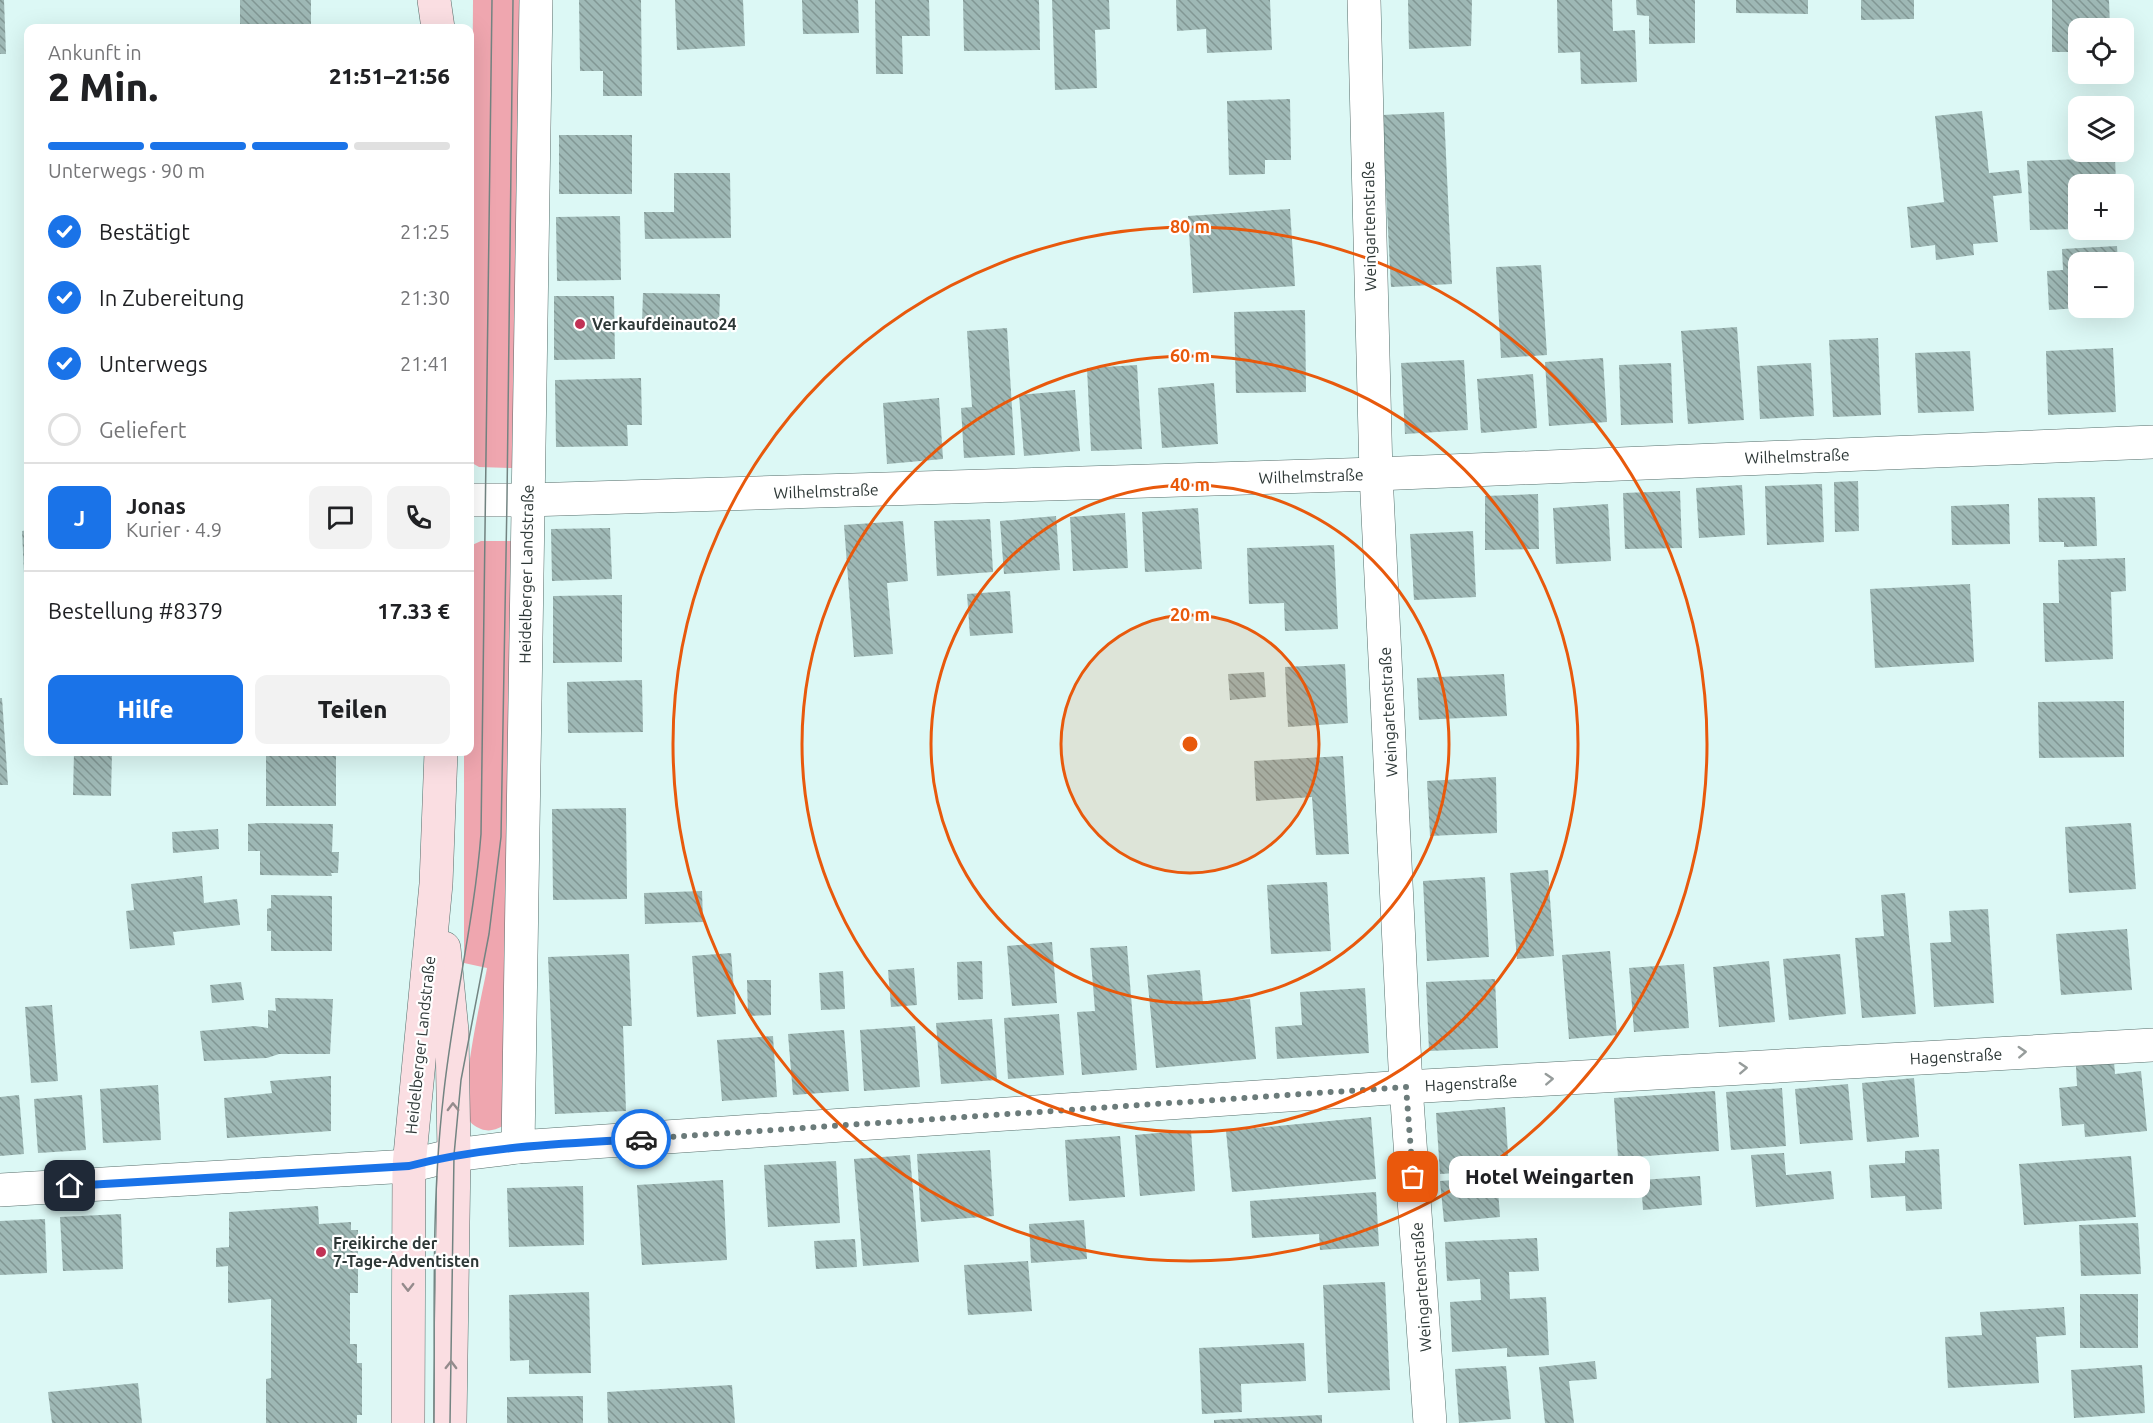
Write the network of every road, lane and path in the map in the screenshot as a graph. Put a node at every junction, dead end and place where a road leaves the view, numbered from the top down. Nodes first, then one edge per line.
1 (434, 0) edge
2 (536, 0) edge
3 (1364, 0) edge
4 (437, 24) edge
5 (2153, 441) edge
6 (1376, 474) junction
7 (474, 500) edge
8 (527, 500) junction
9 (441, 756) edge
10 (436, 884) junction
11 (2153, 1045) edge
12 (1406, 1087) junction
13 (518, 1147) junction
14 (454, 1155) junction
15 (409, 1166) junction
16 (0, 1190) edge
17 (408, 1423) edge
18 (450, 1423) edge
19 (1430, 1423) edge

1 - 4 street
2 - 8 street, Heidelberger Landstraße
3 - 6 street, Weingartenstraße
5 - 6 street, Wilhelmstraße
6 - 8 street, Wilhelmstraße
6 - 12 street, Weingartenstraße
7 - 8 street, Wilhelmstraße
8 - 13 street, Heidelberger Landstraße
9 - 10 street, Heidelberger Landstraße
14 -> 10 street, Heidelberger Landstraße
10 - 15 street, Heidelberger Landstraße
12 -> 11 street, Hagenstraße
12 - 13 street, Hagenstraße
12 - 19 street, Weingartenstraße
13 - 14 street, Hagenstraße
14 - 15 street, Hagenstraße
18 -> 14 street, Heidelberger Landstraße
15 - 16 street, Hagenstraße
15 -> 17 street, Heidelberger Landstraße

